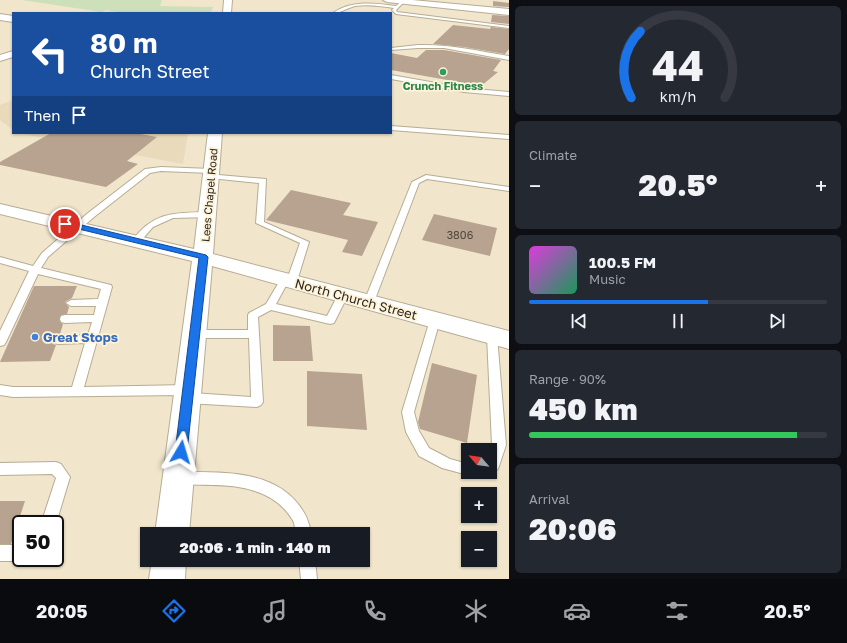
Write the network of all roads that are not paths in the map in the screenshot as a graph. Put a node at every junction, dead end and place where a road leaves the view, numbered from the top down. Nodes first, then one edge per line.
1 (228, 0) edge
2 (387, 0) edge
3 (399, 4) junction
4 (227, 12) edge
5 (337, 12) edge
6 (509, 12) edge
7 (0, 17) edge
8 (12, 19) edge
9 (509, 28) edge
10 (392, 49) edge
11 (12, 54) edge
12 (0, 58) edge
13 (509, 58) edge
14 (392, 77) edge
15 (509, 94) edge
16 (392, 128) edge
17 (215, 134) edge
18 (509, 137) edge
19 (211, 174) junction
20 (509, 189) edge
21 (0, 210) edge
22 (207, 215) junction
23 (78, 227) junction
24 (136, 241) junction
25 (203, 257) junction
26 (0, 260) edge
27 (35, 270) junction
28 (289, 280) junction
29 (343, 295) junction
30 (103, 302) junction
31 (369, 302) junction
32 (71, 303) dead end
33 (270, 306) junction
34 (98, 318) junction
35 (65, 319) dead end
36 (435, 320) junction
37 (195, 334) junction
38 (254, 334) junction
39 (501, 338) edge
40 (92, 339) junction
41 (58, 340) dead end
42 (3, 341) edge
43 (0, 390) edge
44 (77, 391) junction
45 (188, 394) junction
46 (497, 452) edge
47 (461, 468) edge
48 (0, 469) edge
49 (178, 478) junction
50 (51, 515) edge
51 (173, 527) edge
52 (302, 527) edge
53 (0, 553) edge
54 (12, 553) edge
55 (168, 567) edge
56 (308, 567) edge
57 (166, 579) edge
58 (309, 579) edge

1 - 4 main road
2 - 3 street
3 - 5 lane
3 - 6 street
3 - 9 lane
7 - 8 street
10 - 13 lane
11 - 12 street
14 - 15 lane
16 - 18 lane
17 - 19 main road, Lees Chapel Road
19 - 22 main road, Lees Chapel Road
19 - 23 lane
19 - 28 lane
20 - 31 lane
21 - 23 main road, North Church Street
22 - 24 lane
22 - 25 main road, Lees Chapel Road
23 - 24 main road, North Church Street
23 - 27 lane
24 - 25 main road, North Church Street
25 - 28 main road, North Church Street
25 - 37 main road, Lees Chapel Road
26 - 27 lane
27 - 30 lane
27 - 42 lane
28 - 29 main road, North Church Street
28 - 33 lane
29 - 31 main road, North Church Street
29 - 33 lane
30 - 32 lane
30 - 34 lane
31 - 36 main road, North Church Street
33 - 38 lane
34 - 35 lane
34 - 40 lane
36 - 39 main road, North Church Street
36 - 47 lane
37 - 38 lane
37 - 45 main road, Lees Chapel Road
38 - 45 lane
39 - 46 lane
40 - 41 lane
40 - 44 lane
43 - 44 lane
44 - 45 lane
45 - 49 main road, Lees Chapel Road
48 - 50 lane
49 - 51 main road, Lees Chapel Road
49 - 52 lane
53 - 54 lane
55 - 57 main road
56 - 58 lane

